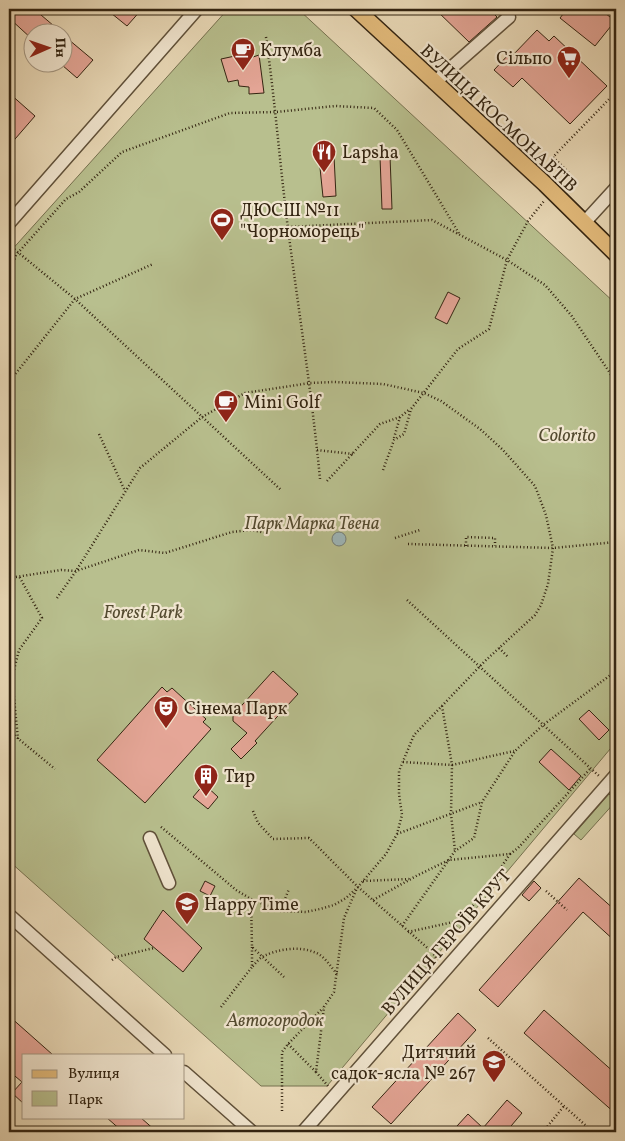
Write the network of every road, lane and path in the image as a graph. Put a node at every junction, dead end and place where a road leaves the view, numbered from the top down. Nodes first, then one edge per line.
1 (197, 9) edge
2 (356, 9) edge
3 (509, 17) dead end
4 (266, 37) dead end
5 (434, 83) junction
6 (616, 92) edge
7 (276, 112) junction
8 (562, 183) dead end
9 (616, 188) edge
10 (544, 201) dead end
11 (9, 223) edge
12 (584, 223) junction
13 (288, 227) junction
14 (460, 235) junction
15 (9, 245) edge
16 (18, 253) junction
17 (616, 254) edge
18 (507, 260) junction
19 (153, 264) dead end
20 (9, 276) edge
21 (75, 299) junction
22 (9, 382) edge
23 (616, 382) edge
24 (310, 383) junction
25 (424, 393) junction
26 (411, 408) junction
27 (202, 416) junction
28 (400, 417) junction
29 (99, 434) dead end
30 (394, 440) junction
31 (317, 450) junction
32 (353, 454) junction
33 (111, 461) junction
34 (107, 464) dead end
35 (383, 470) dead end
36 (320, 479) dead end
37 (327, 481) dead end
38 (282, 490) dead end
39 (125, 491) junction
40 (420, 530) dead end
41 (267, 533) dead end
42 (395, 538) dead end
43 (616, 542) edge
44 (408, 544) dead end
45 (466, 546) junction
46 (495, 546) junction
47 (553, 548) junction
48 (76, 571) junction
49 (19, 576) junction
50 (9, 578) edge
51 (57, 598) dead end
52 (407, 600) dead end
53 (499, 648) junction
54 (508, 656) dead end
55 (480, 667) junction
56 (616, 671) edge
57 (442, 706) junction
58 (543, 725) junction
59 (9, 731) edge
60 (18, 739) junction
61 (515, 751) junction
62 (403, 762) junction
63 (452, 765) junction
64 (55, 769) dead end
65 (590, 769) junction
66 (616, 775) edge
67 (599, 776) dead end
68 (482, 802) junction
69 (253, 811) dead end
70 (451, 814) junction
71 (160, 826) dead end
72 (397, 834) junction
73 (150, 838) dead end
74 (455, 850) junction
75 (510, 854) junction
76 (449, 860) junction
77 (411, 878) junction
78 (363, 881) junction
79 (169, 882) dead end
80 (358, 887) junction
81 (289, 889) dead end
82 (546, 891) dead end
83 (250, 898) junction
84 (373, 900) junction
85 (567, 910) dead end
86 (280, 911) junction
87 (9, 915) edge
88 (462, 920) junction
89 (402, 926) junction
90 (408, 932) junction
91 (252, 947) junction
92 (154, 948) dead end
93 (430, 951) junction
94 (262, 957) junction
95 (112, 960) dead end
96 (438, 960) dead end
97 (252, 967) junction
98 (337, 974) junction
99 (284, 977) dead end
100 (324, 1007) junction
101 (222, 1008) dead end
102 (488, 1038) dead end
103 (288, 1044) junction
104 (163, 1054) edge
105 (316, 1072) junction
106 (185, 1073) edge
107 (328, 1086) dead end
108 (564, 1106) junction
109 (282, 1110) dead end
110 (252, 1132) edge
111 (303, 1132) edge
112 (543, 1132) edge
113 (593, 1132) edge

1 - 11 street
2 - 5 main road, ВУЛИЦЯ КОСМОНАВТІВ
3 - 5 street
4 - 7 path
5 - 12 main road, ВУЛИЦЯ КОСМОНАВТІВ
6 - 8 path
7 - 13 path
7 - 14 path
7 - 16 path
9 - 12 street
10 - 18 path
12 - 17 main road, ВУЛИЦЯ КОСМОНАВТІВ
13 - 14 path
13 - 24 path
14 - 18 path
15 - 16 path
16 - 20 path
16 - 21 path
18 - 23 path
18 - 25 path
19 - 21 path
21 - 22 path
21 - 27 path
24 - 25 path
24 - 27 path
24 - 31 path
25 - 26 path
25 - 47 path
26 - 28 path
26 - 30 path
27 - 38 path
27 - 39 path
28 - 30 path
28 - 32 path
29 - 33 path
30 - 35 path
31 - 32 path
31 - 36 path
32 - 37 path
33 - 34 path
33 - 39 path
39 - 48 path
40 - 42 path
41 - 48 path
43 - 47 path
44 - 45 path
45 - 46 path
45 - 46 path
46 - 47 path
47 - 53 path
48 - 49 path
48 - 51 path
49 - 50 path
49 - 60 path
52 - 55 path
53 - 54 path
53 - 55 path
55 - 57 path
55 - 58 path
56 - 58 path
57 - 62 path
57 - 63 path
58 - 61 path
58 - 65 path
59 - 60 path
60 - 64 path
61 - 63 path
61 - 68 path
62 - 63 path
62 - 72 path
63 - 70 path
65 - 67 path
65 - 75 path
66 - 111 street, ВУЛИЦЯ ГЕРОЇВ КРУТ
68 - 70 path
68 - 74 path
69 - 80 path
70 - 72 path
70 - 74 path
71 - 83 path
72 - 78 path
73 - 79 street
74 - 76 path
75 - 76 path
75 - 88 path
76 - 77 path
76 - 89 path
77 - 78 path
77 - 84 path
78 - 80 path
80 - 84 path
80 - 86 path
80 - 98 path
81 - 86 path
82 - 85 path
83 - 86 path
83 - 91 path
84 - 89 path
87 - 104 street
88 - 90 path
88 - 93 path
89 - 90 path
90 - 93 path
91 - 94 path
91 - 97 path
92 - 95 path
93 - 96 path
94 - 97 path
94 - 98 path
94 - 99 path
97 - 101 path
98 - 100 path
100 - 103 path
100 - 105 path
102 - 108 path
103 - 105 path
103 - 109 path
105 - 107 path
106 - 110 street
108 - 112 path
108 - 113 path

